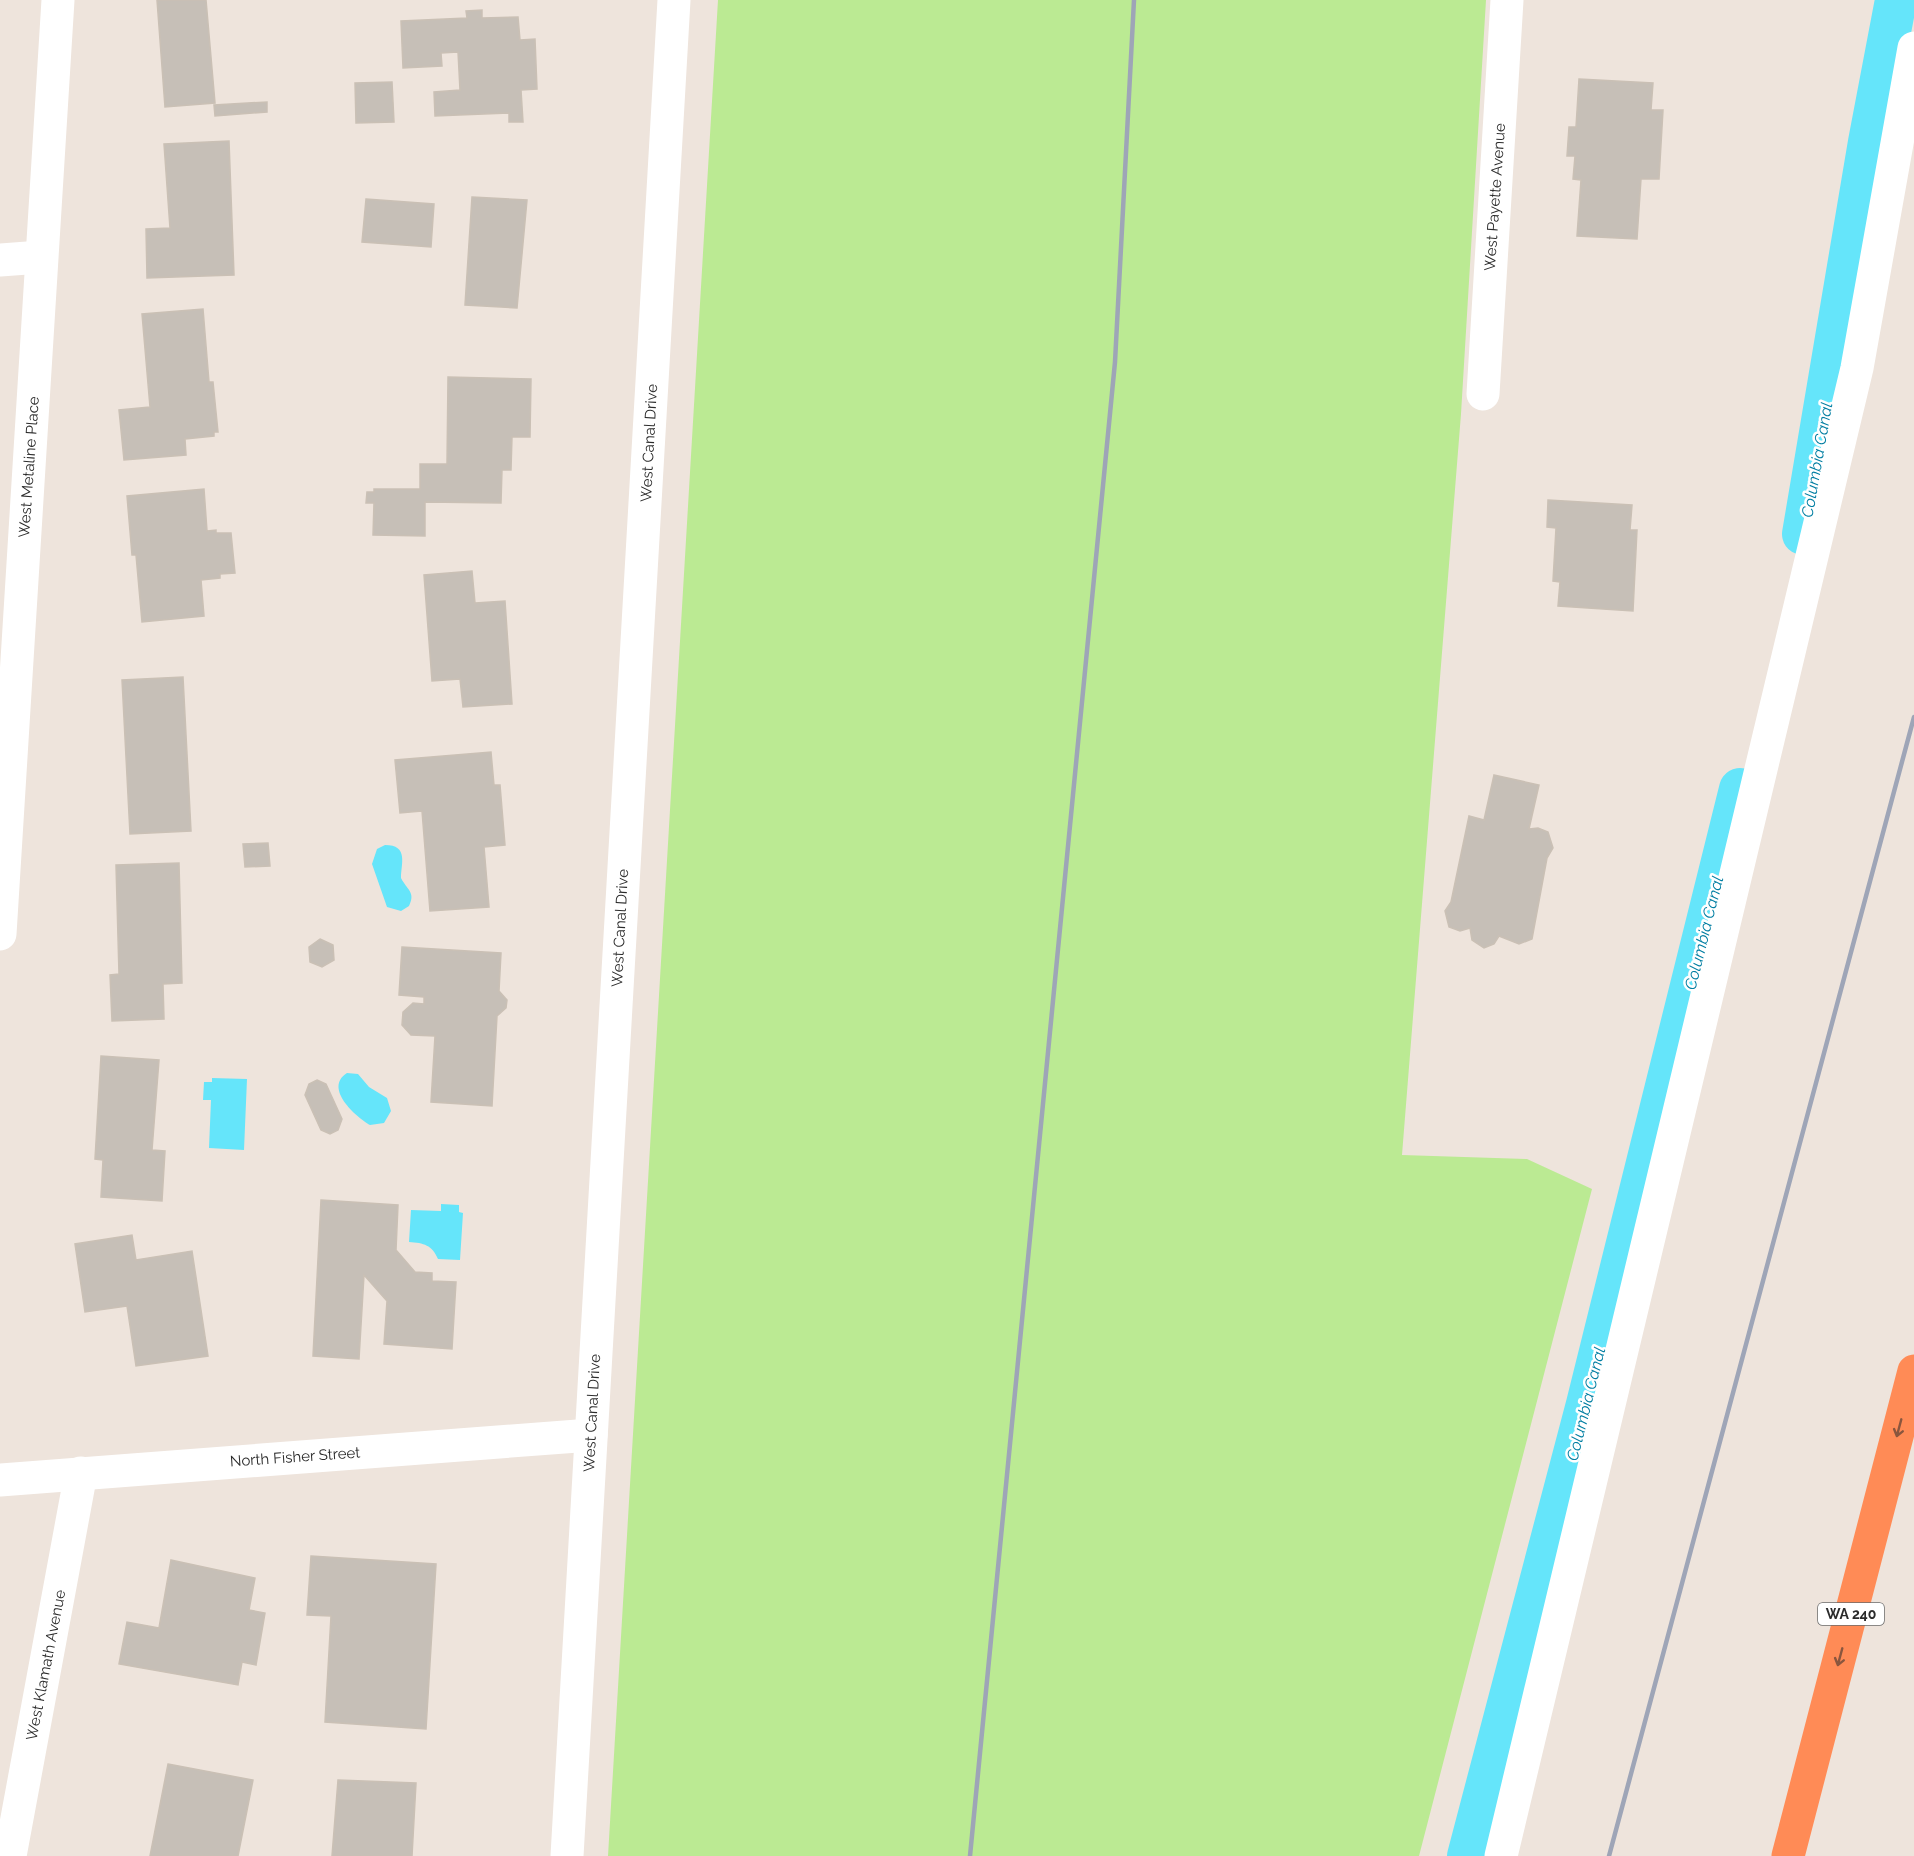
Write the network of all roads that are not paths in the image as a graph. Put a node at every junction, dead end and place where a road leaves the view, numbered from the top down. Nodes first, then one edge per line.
1 (58, 0) edge
2 (674, 0) edge
3 (1507, 0) edge
4 (1914, 48) edge
5 (41, 257) junction
6 (0, 261) edge
7 (1483, 394) dead end
8 (2, 864) edge
9 (0, 934) edge
10 (1914, 1371) edge
11 (591, 1435) junction
12 (81, 1473) junction
13 (0, 1480) edge
14 (10, 1856) edge
15 (567, 1856) edge
16 (1501, 1856) edge
17 (1788, 1856) edge

1 - 5 street, West Metaline Place
2 - 11 street, West Canal Drive
3 - 7 street, West Payette Avenue
4 - 16 street
5 - 6 street
5 - 8 street, West Metaline Place
8 - 9 street, West Metaline Place
10 -> 17 highway, WA 240
11 - 12 street, North Fisher Street
11 - 15 street, West Canal Drive
12 - 13 street, North Fisher Street
12 - 14 street, West Klamath Avenue

